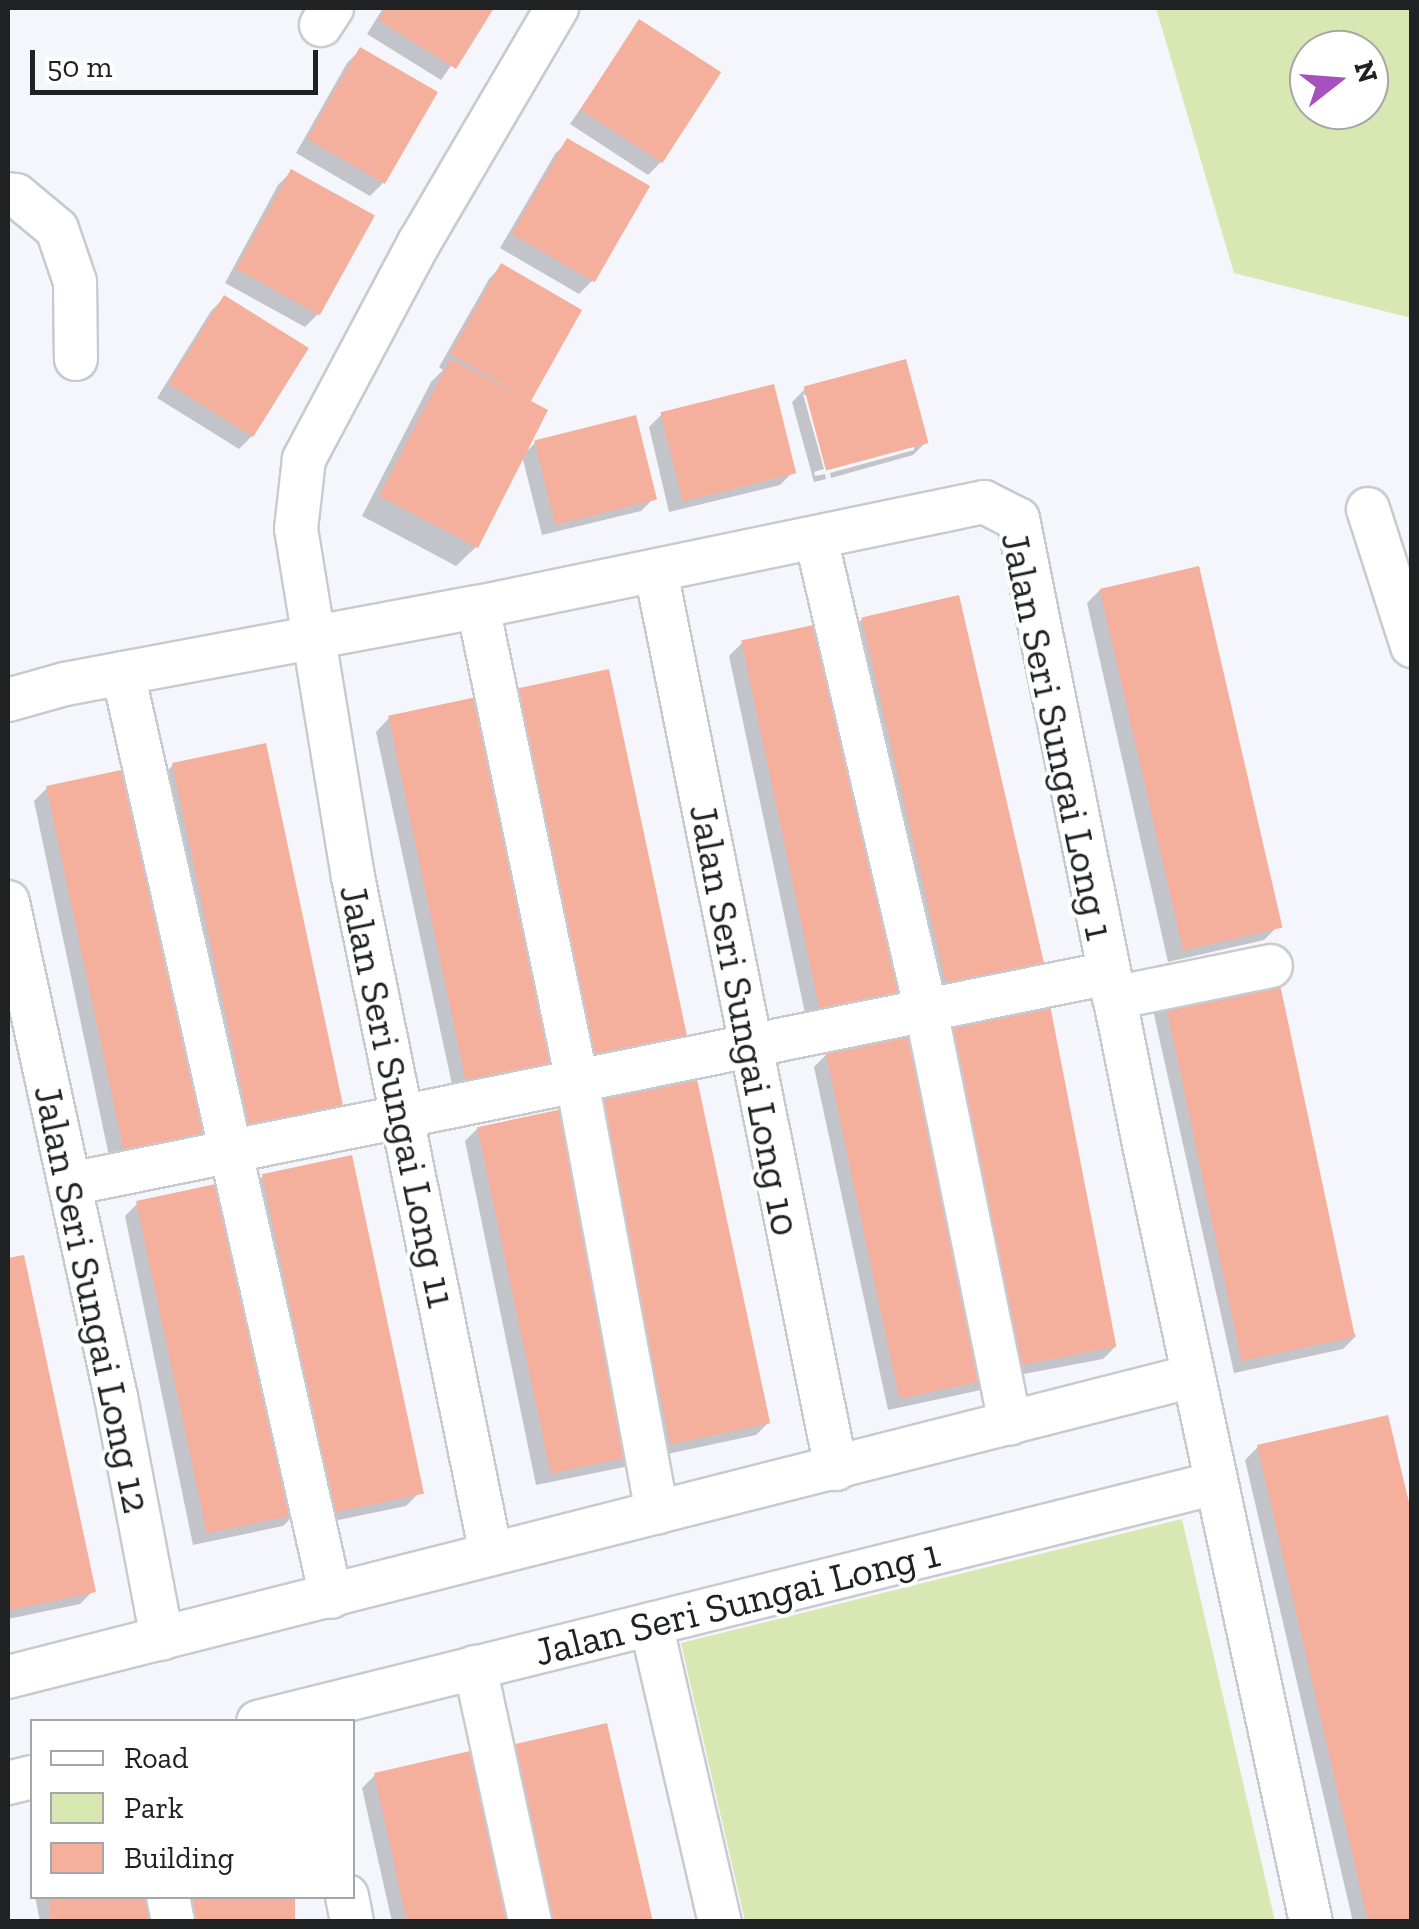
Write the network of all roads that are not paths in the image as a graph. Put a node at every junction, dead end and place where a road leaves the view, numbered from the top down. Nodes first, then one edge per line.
1 (558, 8) edge
2 (8, 194) edge
3 (76, 359) dead end
4 (1368, 509) dead end
5 (816, 538) junction
6 (656, 572) junction
7 (478, 608) junction
8 (310, 637) junction
9 (1412, 646) edge
10 (123, 673) junction
11 (8, 700) edge
12 (8, 902) edge
13 (1271, 966) dead end
14 (1112, 985) junction
15 (926, 1010) junction
16 (750, 1046) junction
17 (577, 1081) junction
18 (403, 1116) junction
19 (233, 1153) junction
20 (70, 1184) junction
21 (1193, 1376) junction
22 (1010, 1424) junction
23 (836, 1469) junction
24 (1216, 1483) junction
25 (656, 1513) junction
26 (491, 1554) junction
27 (330, 1598) junction
28 (651, 1624) junction
29 (162, 1639) junction
30 (475, 1667) junction
31 (8, 1677) edge
32 (305, 1716) edge
33 (530, 1922) edge
34 (720, 1922) edge
35 (1312, 1922) edge

1 - 8 street, Jalan Seri Sungai Long 11
2 - 3 street
4 - 9 street
5 - 6 street, Jalan Seri Sungai Long 1
5 - 14 street, Jalan Seri Sungai Long 1
5 - 15 street
6 - 7 street, Jalan Seri Sungai Long 1
6 - 16 street, Jalan Seri Sungai Long 10
7 - 8 street, Jalan Seri Sungai Long 1
7 - 17 street
8 - 10 street, Jalan Seri Sungai Long 1
8 - 18 street, Jalan Seri Sungai Long 11
10 - 11 street, Jalan Seri Sungai Long 1
10 - 19 street
12 - 20 street, Jalan Seri Sungai Long 12
13 - 14 street
14 - 15 street
14 - 21 street, Jalan Seri Sungai Long 1
15 - 16 street
15 - 22 street
16 - 17 street
16 - 23 street, Jalan Seri Sungai Long 10
17 - 18 street
17 - 25 street
18 - 19 street
18 - 26 street, Jalan Seri Sungai Long 11
19 - 20 street
19 - 27 street
20 - 29 street, Jalan Seri Sungai Long 12
21 - 22 street
21 - 24 street, Jalan Seri Sungai Long 1
22 - 23 street
23 - 25 street
24 - 28 street, Jalan Seri Sungai Long 1
24 - 35 street, Jalan Seri Sungai Long 1
25 - 26 street
26 - 27 street
27 - 29 street
28 - 30 street, Jalan Seri Sungai Long 1
28 - 34 street
29 - 31 street
30 - 32 street, Jalan Seri Sungai Long 1
30 - 33 street

